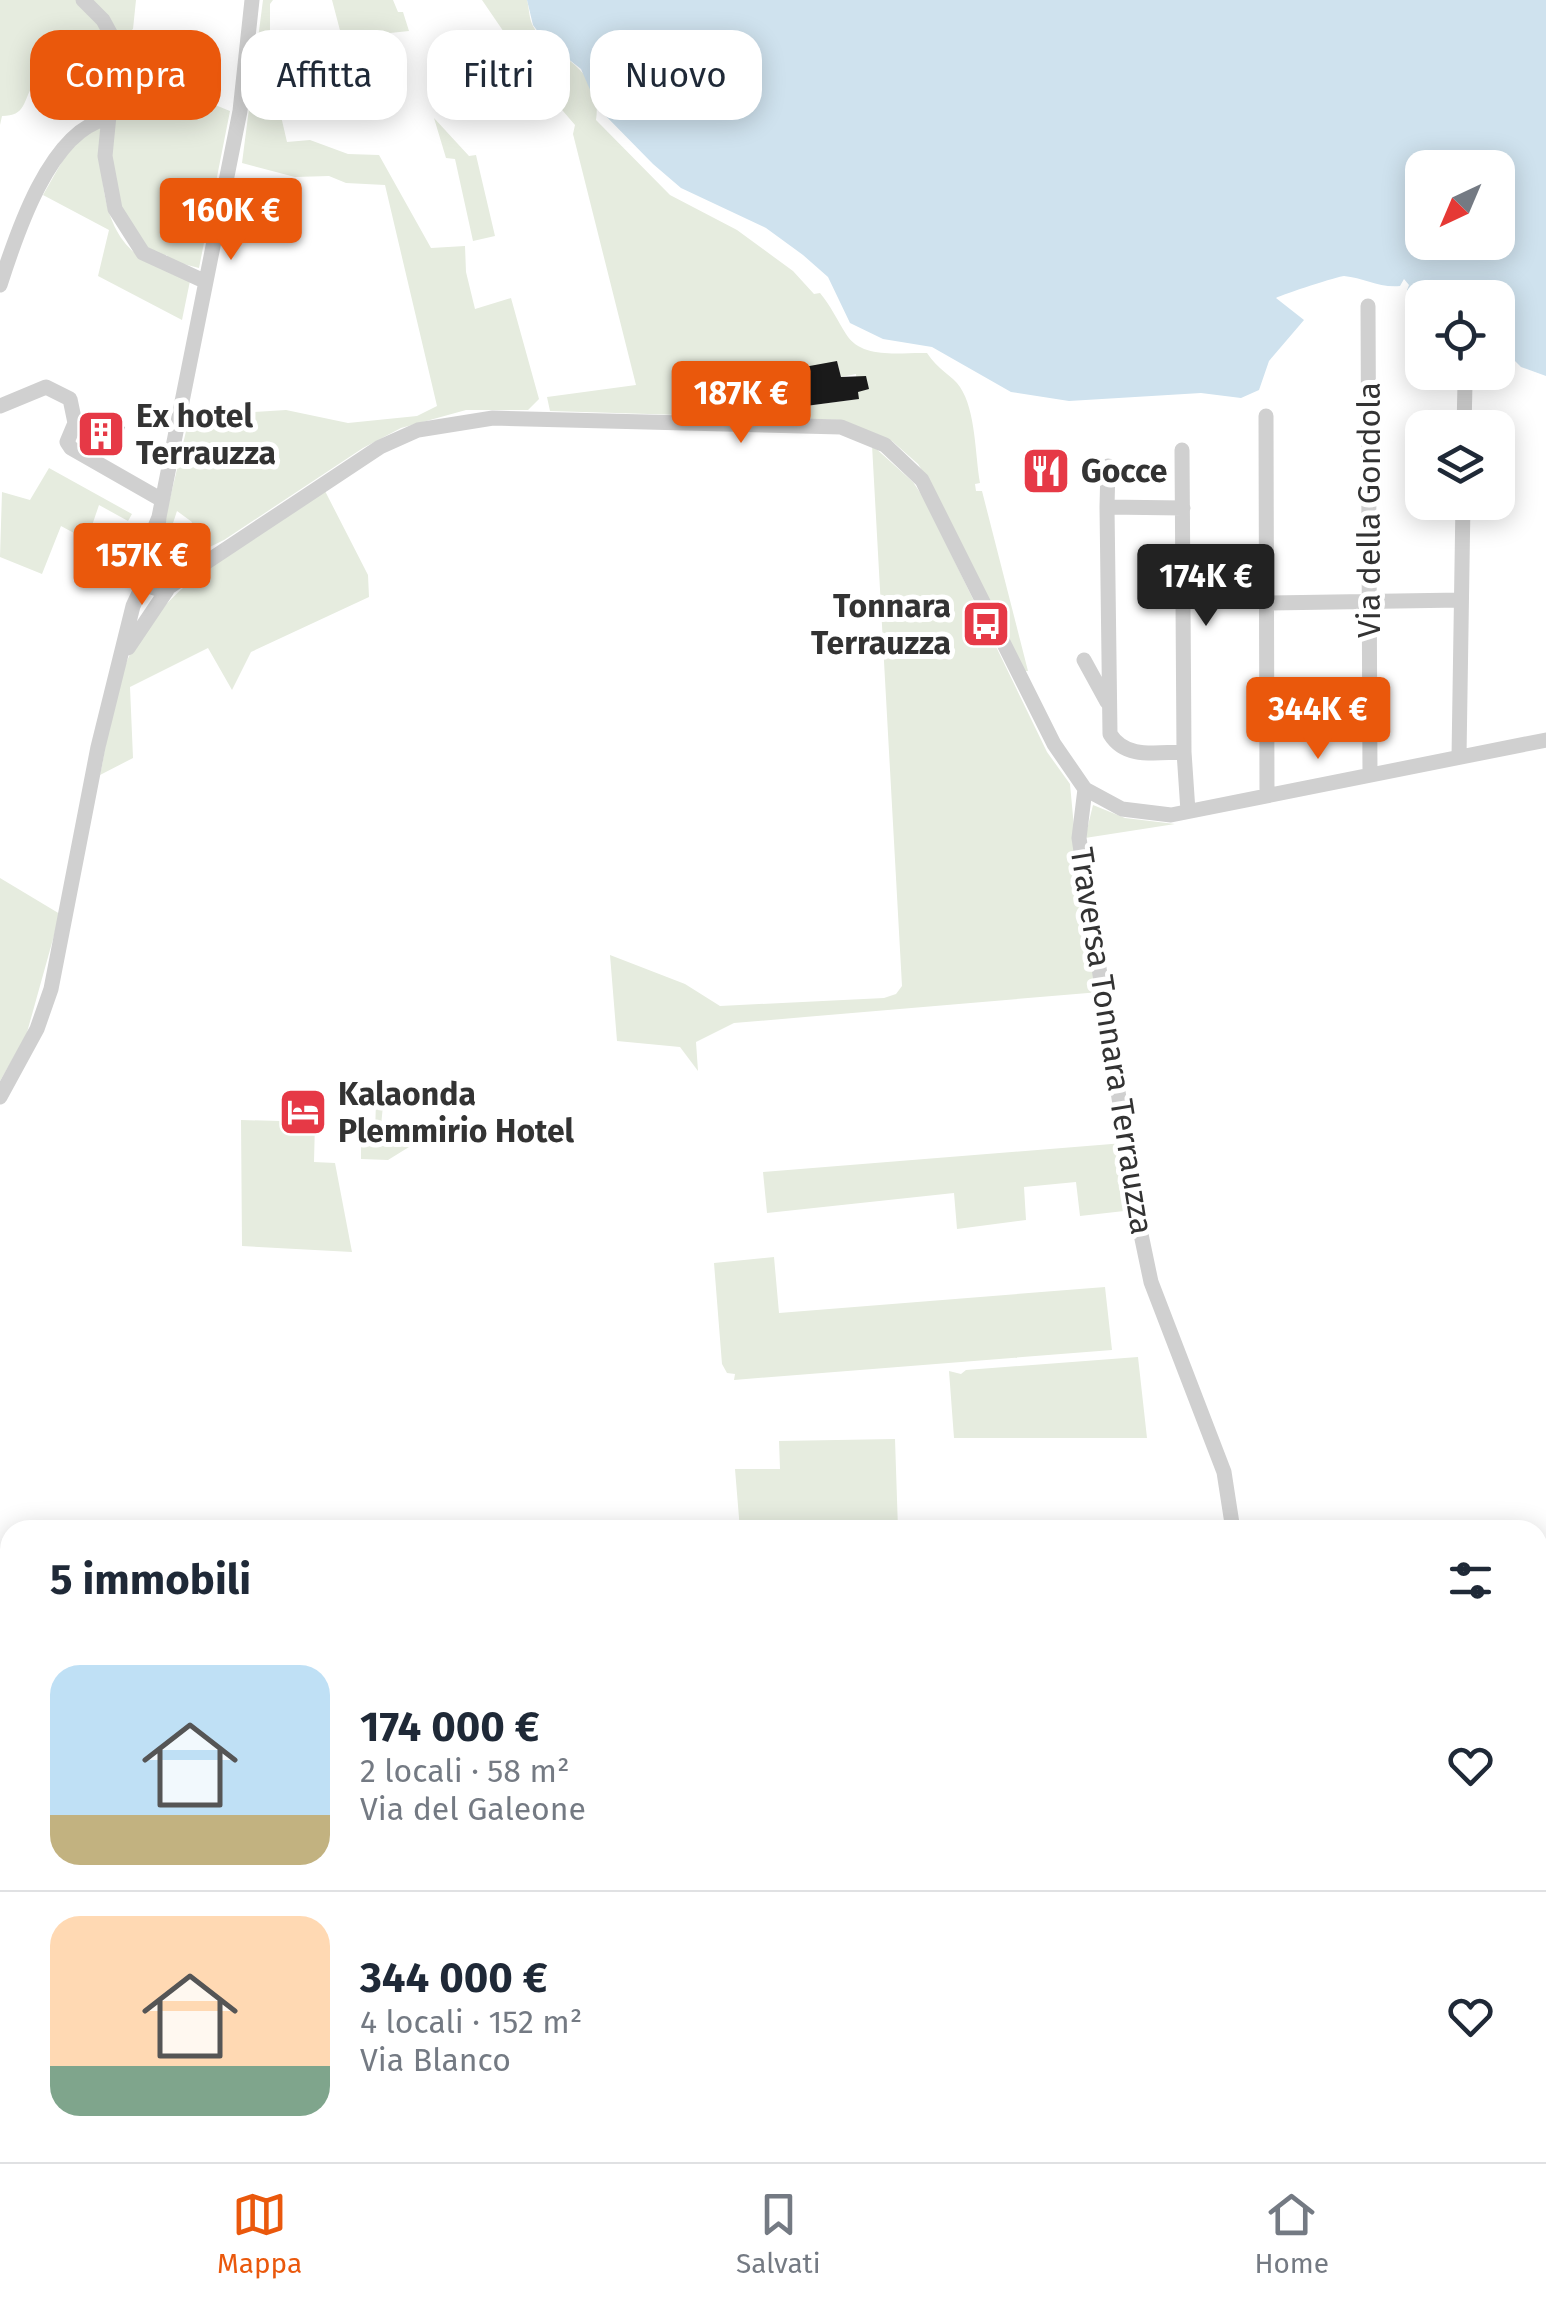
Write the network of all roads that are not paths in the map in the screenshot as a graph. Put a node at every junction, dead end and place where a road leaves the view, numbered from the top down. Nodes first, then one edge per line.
1 (83, 0) edge
2 (252, 0) edge
3 (108, 30) edge
4 (105, 120) edge
5 (108, 120) edge
6 (204, 281) junction
7 (0, 286) edge
8 (1368, 306) dead end
9 (0, 406) edge
10 (1266, 416) dead end
11 (1182, 450) dead end
12 (1108, 466) dead end
13 (160, 508) junction
14 (1108, 508) junction
15 (1183, 508) junction
16 (1463, 520) edge
17 (149, 572) junction
18 (169, 577) junction
19 (1462, 600) junction
20 (1370, 602) junction
21 (1266, 603) junction
22 (1084, 660) dead end
23 (120, 666) junction
24 (1109, 705) junction
25 (1546, 740) edge
26 (1184, 752) junction
27 (1459, 757) junction
28 (1370, 775) junction
29 (1085, 789) junction
30 (1268, 795) junction
31 (1188, 811) junction
32 (0, 1097) edge
33 (1231, 1520) edge

1 - 3 street
2 - 6 street
4 - 7 street
5 - 6 street
6 - 13 street
8 - 20 street, Via della Gondola
9 - 13 street
10 - 21 street
11 - 15 street
12 - 14 street
13 - 17 street
13 - 18 street
14 - 15 street
14 - 24 street
15 - 26 street
16 - 19 street
17 - 18 street
17 - 18 street
17 - 23 street
18 - 23 street
18 - 29 street
19 - 20 street
19 - 27 street
20 - 21 street
20 - 28 street, Via della Gondola
21 - 30 street
22 - 24 street
23 - 32 street
24 - 26 street
25 - 27 street
26 - 31 street
27 - 28 street
28 - 30 street
29 - 31 street
29 - 33 street, Traversa Tonnara Terrauzza
30 - 31 street

